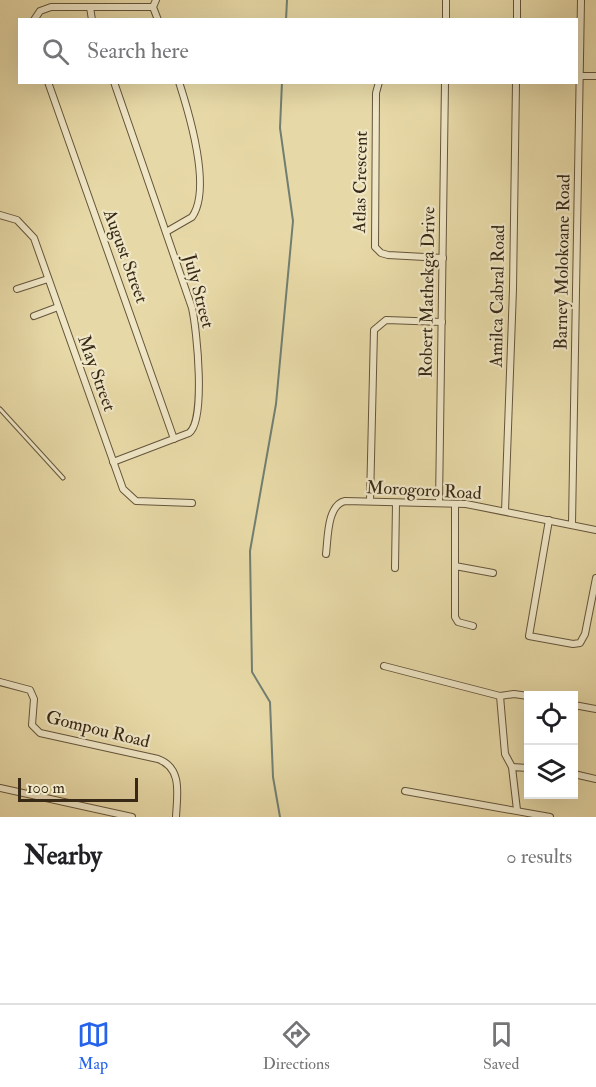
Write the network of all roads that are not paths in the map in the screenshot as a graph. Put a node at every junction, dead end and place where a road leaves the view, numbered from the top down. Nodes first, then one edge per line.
1 (446, 0) edge
2 (517, 0) edge
3 (581, 0) edge
4 (155, 3) edge
5 (90, 7) junction
6 (35, 18) edge
7 (92, 18) edge
8 (158, 18) edge
9 (446, 18) edge
10 (517, 18) edge
11 (579, 76) edge
12 (596, 76) edge
13 (49, 84) edge
14 (115, 84) edge
15 (180, 84) edge
16 (379, 84) edge
17 (445, 84) edge
18 (516, 84) edge
19 (0, 215) edge
20 (166, 232) junction
21 (442, 258) junction
22 (48, 279) junction
23 (17, 289) dead end
24 (58, 307) junction
25 (34, 316) dead end
26 (442, 322) junction
27 (0, 408) edge
28 (174, 439) junction
29 (113, 462) junction
30 (63, 478) dead end
31 (370, 501) junction
32 (439, 502) junction
33 (192, 503) dead end
34 (396, 503) junction
35 (455, 504) junction
36 (505, 511) junction
37 (549, 520) junction
38 (572, 525) junction
39 (596, 530) edge
40 (326, 554) dead end
41 (455, 566) junction
42 (395, 568) dead end
43 (493, 573) dead end
44 (596, 578) edge
45 (473, 626) dead end
46 (384, 666) dead end
47 (0, 682) edge
48 (524, 695) edge
49 (500, 696) junction
50 (578, 706) edge
51 (596, 709) edge
52 (512, 767) junction
53 (524, 768) edge
54 (578, 775) edge
55 (596, 780) edge
56 (0, 788) edge
57 (405, 791) dead end
58 (517, 810) junction
59 (533, 816) edge
60 (132, 817) edge
61 (176, 817) edge
62 (550, 817) edge

1 - 9 street
2 - 10 street
3 - 11 street, Barney Molokoane Road
4 - 5 street
4 - 8 street
5 - 6 street
5 - 7 street
11 - 12 street
11 - 38 street, Barney Molokoane Road
13 - 28 street, August Street
14 - 20 street, July Street
15 - 20 street
16 - 21 street, Atlas Crescent
17 - 21 street, Robert Mathekga Drive
18 - 36 street, Amilca Cabral Road
19 - 22 street, May Street
20 - 28 street, July Street
21 - 26 street, Robert Mathekga Drive
22 - 23 street
22 - 24 street, May Street
24 - 25 street
24 - 29 street, May Street
26 - 31 street
26 - 32 street, Robert Mathekga Drive
27 - 30 lane
28 - 29 street, July Street
29 - 33 street, May Street
31 - 34 street, Morogoro Road
31 - 40 street, Morogoro Road
32 - 34 street, Morogoro Road
32 - 35 street, Morogoro Road
34 - 42 street
35 - 36 street, Morogoro Road
35 - 41 street
36 - 37 street, Morogoro Road
37 - 38 street, Morogoro Road
37 - 44 street
38 - 39 street, Morogoro Road
41 - 43 street
41 - 45 street
46 - 49 street
47 - 61 street, Gompou Road
48 - 49 street
49 - 52 street
50 - 51 street
52 - 53 street
52 - 58 street
54 - 55 street
56 - 60 street
57 - 58 street
58 - 59 street
59 - 62 street

